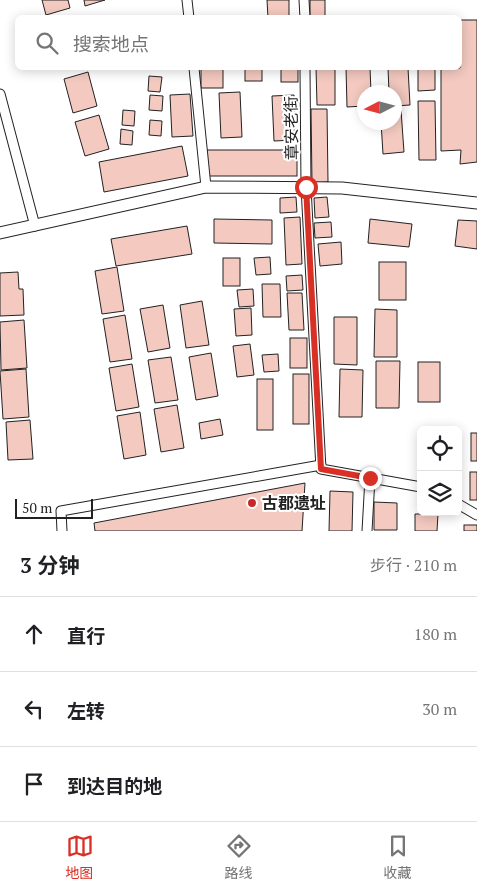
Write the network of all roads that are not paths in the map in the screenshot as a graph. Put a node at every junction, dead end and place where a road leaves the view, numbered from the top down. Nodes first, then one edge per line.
1 (187, 0) edge
2 (304, 0) edge
3 (189, 15) edge
4 (304, 15) edge
5 (194, 70) edge
6 (305, 70) edge
7 (0, 94) edge
8 (206, 187) junction
9 (306, 187) junction
10 (477, 203) edge
11 (35, 226) junction
12 (0, 233) edge
13 (321, 465) junction
14 (370, 478) junction
15 (417, 486) edge
16 (462, 507) edge
17 (477, 516) edge
18 (62, 531) edge
19 (366, 531) edge

1 - 3 street
2 - 4 street
5 - 8 street
6 - 9 street, 章安老街
7 - 11 street
8 - 9 street
8 - 11 street
9 - 10 street
9 - 13 street, 章安老街
11 - 12 street
13 - 14 street
13 - 18 street
14 - 15 street
14 - 19 street
16 - 17 street

